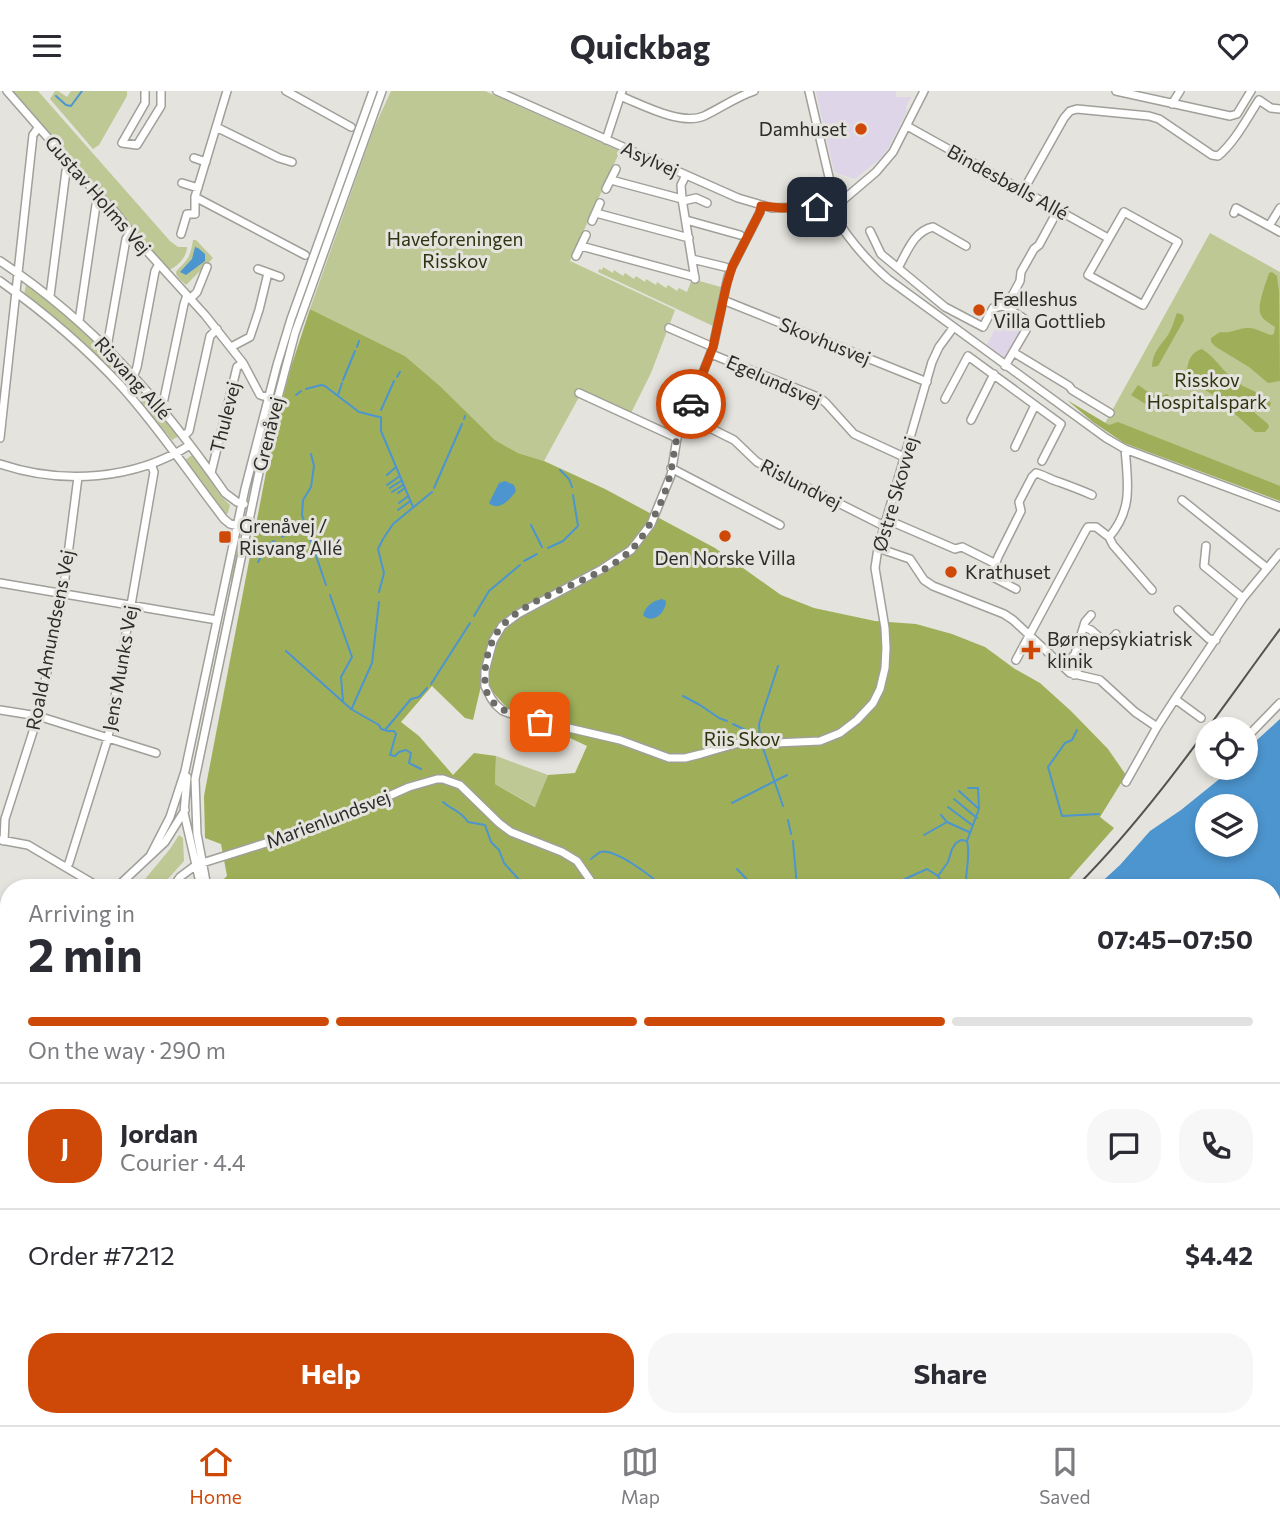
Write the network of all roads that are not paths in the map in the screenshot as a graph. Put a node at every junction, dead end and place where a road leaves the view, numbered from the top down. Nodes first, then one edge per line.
1 (7, 91) edge
2 (145, 91) edge
3 (161, 91) edge
4 (227, 91) edge
5 (286, 91) edge
6 (373, 91) edge
7 (382, 91) edge
8 (497, 91) edge
9 (754, 91) edge
10 (809, 91) edge
11 (924, 91) edge
12 (1116, 91) edge
13 (1180, 91) edge
14 (1251, 91) edge
15 (621, 94) edge
16 (1172, 103) junction
17 (1280, 109) edge
18 (907, 126) junction
19 (351, 127) dead end
20 (38, 128) junction
21 (212, 132) junction
22 (606, 139) junction
23 (194, 158) dead end
24 (206, 162) junction
25 (292, 162) dead end
26 (71, 164) junction
27 (616, 169) dead end
28 (686, 175) junction
29 (611, 180) junction
30 (182, 183) dead end
31 (198, 188) junction
32 (607, 189) dead end
33 (1023, 191) junction
34 (195, 197) junction
35 (825, 197) junction
36 (839, 197) junction
37 (101, 199) junction
38 (682, 200) junction
39 (600, 203) dead end
40 (706, 203) dead end
41 (761, 206) junction
42 (808, 207) junction
43 (829, 207) junction
44 (1280, 208) edge
45 (1058, 210) junction
46 (596, 213) junction
47 (1234, 213) dead end
48 (686, 220) junction
49 (592, 221) dead end
50 (842, 226) junction
51 (1269, 226) junction
52 (870, 231) dead end
53 (131, 232) junction
54 (1280, 232) edge
55 (181, 234) dead end
56 (586, 235) dead end
57 (740, 235) dead end
58 (689, 238) junction
59 (1108, 238) junction
60 (580, 246) junction
61 (965, 246) dead end
62 (305, 255) dead end
63 (576, 256) dead end
64 (692, 259) junction
65 (0, 261) edge
66 (159, 264) junction
67 (207, 267) dead end
68 (725, 267) dead end
69 (898, 268) junction
70 (258, 269) dead end
71 (18, 272) junction
72 (268, 273) junction
73 (280, 278) dead end
74 (0, 281) edge
75 (16, 292) junction
76 (50, 296) junction
77 (189, 297) junction
78 (723, 300) junction
79 (1006, 307) junction
80 (79, 321) junction
81 (668, 328) dead end
82 (953, 328) junction
83 (217, 329) junction
84 (107, 347) junction
85 (231, 347) junction
86 (981, 348) junction
87 (712, 350) junction
88 (1013, 352) junction
89 (974, 360) junction
90 (243, 363) junction
91 (1005, 366) junction
92 (993, 374) junction
93 (134, 375) junction
94 (927, 382) junction
95 (579, 393) dead end
96 (272, 399) junction
97 (946, 399) dead end
98 (1035, 405) junction
99 (160, 406) junction
100 (1111, 413) dead end
101 (686, 416) junction
102 (971, 420) dead end
103 (184, 436) junction
104 (0, 438) edge
105 (677, 439) junction
106 (190, 445) junction
107 (1015, 447) dead end
108 (1125, 449) junction
109 (176, 454) junction
110 (904, 457) junction
111 (1042, 461) dead end
112 (0, 464) edge
113 (151, 464) junction
114 (671, 468) junction
115 (211, 473) junction
116 (78, 477) junction
117 (1092, 495) dead end
118 (1182, 500) dead end
119 (242, 504) junction
120 (251, 506) junction
121 (1280, 510) edge
122 (885, 523) junction
123 (780, 525) dead end
124 (237, 526) junction
125 (247, 528) junction
126 (1109, 537) junction
127 (1206, 546) dead end
128 (878, 548) junction
129 (1280, 553) edge
130 (996, 563) junction
131 (1267, 568) junction
132 (0, 583) edge
133 (1016, 589) dead end
134 (1152, 590) dead end
135 (63, 593) junction
136 (1243, 598) junction
137 (130, 605) junction
138 (1178, 610) dead end
139 (1090, 615) dead end
140 (217, 620) junction
141 (1084, 627) junction
142 (1116, 634) dead end
143 (1028, 635) junction
144 (1216, 640) junction
145 (1016, 660) dead end
146 (1081, 665) dead end
147 (1063, 667) junction
148 (1074, 675) junction
149 (1175, 699) junction
150 (1280, 703) edge
151 (0, 710) edge
152 (38, 716) junction
153 (1201, 717) edge
154 (1258, 726) edge
155 (1157, 727) junction
156 (108, 738) junction
157 (156, 753) dead end
158 (188, 759) junction
159 (1126, 782) dead end
160 (194, 787) junction
161 (184, 813) junction
162 (177, 824) junction
163 (188, 825) junction
164 (2, 840) edge
165 (151, 854) junction
166 (199, 865) junction
167 (66, 867) junction
168 (86, 879) edge
169 (125, 879) edge
170 (179, 879) edge
171 (200, 879) edge
172 (204, 879) edge
173 (589, 879) edge

1 - 20 street, Gustav Holms Vej
2 - 3 street
4 - 21 street
5 - 19 street
6 - 96 street, Grenåvej
7 - 96 street, Grenåvej
8 - 22 street, Asylvej
9 - 15 street
10 - 36 street
11 - 18 street
12 - 16 street
13 - 16 street
14 - 16 street
15 - 22 street
17 - 33 street
18 - 33 street, Bindesbølls Allé
18 - 36 street
20 - 26 street, Gustav Holms Vej
20 - 71 street
21 - 24 street
21 - 25 street
22 - 28 street, Asylvej
23 - 24 street
24 - 31 street
26 - 37 street, Gustav Holms Vej
26 - 76 street
27 - 29 street
28 - 38 street
28 - 41 street, Asylvej
29 - 32 street
29 - 38 street
30 - 31 street
31 - 34 street
33 - 45 street, Bindesbølls Allé
34 - 55 street
34 - 62 street
35 - 36 street
35 - 42 street
35 - 43 street
36 - 43 street, Asylvej
36 - 50 street
37 - 53 street, Gustav Holms Vej
37 - 80 street
38 - 40 street
38 - 48 street
39 - 46 street
41 - 42 street, Asylvej
41 - 78 street
42 - 43 street, Asylvej
43 - 50 street
44 - 51 street
45 - 59 street, Bindesbølls Allé
45 - 79 street
46 - 49 street
46 - 58 street
47 - 51 street
48 - 57 street
48 - 58 street
50 - 82 street
51 - 54 street
52 - 69 street
53 - 66 street, Gustav Holms Vej
53 - 84 street
56 - 60 street
58 - 64 street
59 - 59 street
60 - 63 street
60 - 64 street
61 - 69 street
64 - 68 street
65 - 71 street, Risvang Allé
66 - 77 street, Gustav Holms Vej
66 - 93 street
67 - 77 street
69 - 79 street
70 - 72 street
71 - 75 street
71 - 76 street, Risvang Allé
72 - 73 street
72 - 85 street
74 - 75 street, Risvang Allé
75 - 104 street
75 - 109 street, Risvang Allé
76 - 80 street, Risvang Allé
77 - 83 street, Gustav Holms Vej
77 - 99 street
78 - 87 street
78 - 94 street, Skovhusvej
79 - 88 street
80 - 84 street, Risvang Allé
81 - 87 street, Egelundsvej
82 - 86 street
82 - 94 street, Østre Skovvej
83 - 85 street, Gustav Holms Vej
83 - 103 street
84 - 93 street, Risvang Allé
85 - 90 street, Gustav Holms Vej
86 - 89 street
86 - 91 street
87 - 101 street
87 - 110 street, Egelundsvej
88 - 91 street
88 - 100 street
89 - 92 street
89 - 97 street
90 - 96 street, Gustav Holms Vej
90 - 115 street, Thulevej
91 - 108 street
92 - 98 street
92 - 102 street
93 - 99 street, Risvang Allé
94 - 110 street, Østre Skovvej
95 - 105 street
96 - 119 street, Grenåvej
96 - 120 street, Grenåvej
98 - 107 street
98 - 111 street
99 - 103 street, Risvang Allé
101 - 105 street
101 - 122 street, Rislundvej
103 - 106 street, Risvang Allé
105 - 114 street
106 - 109 street
106 - 115 street, Risvang Allé
108 - 121 street
108 - 126 street
109 - 113 street
109 - 124 street, Risvang Allé
110 - 122 street, Østre Skovvej
112 - 116 street
113 - 116 street
113 - 137 street, Jens Munks Vej
114 - 123 street
114 - 128 street, Østre Skovvej
115 - 119 street, Risvang Allé
116 - 135 street, Roald Amundsens Vej
117 - 130 street
118 - 131 street
119 - 120 street, Risvang Allé
119 - 124 street, Grenåvej
120 - 125 street, Grenåvej
122 - 128 street, Østre Skovvej
122 - 130 street, Rislundvej
124 - 125 street
124 - 140 street, Grenåvej
125 - 160 street, Grenåvej
126 - 134 street
126 - 143 street
127 - 136 street
128 - 143 street
129 - 131 street
130 - 133 street
131 - 136 street
132 - 135 street
135 - 137 street
135 - 152 street, Roald Amundsens Vej
136 - 144 street
137 - 140 street
137 - 156 street, Jens Munks Vej
138 - 144 street
139 - 141 street
140 - 158 street, Grenåvej
141 - 142 street
141 - 147 street
143 - 145 street
143 - 147 street
144 - 149 street
146 - 148 street
147 - 148 street
148 - 155 street
149 - 153 street
149 - 155 street
150 - 154 street
151 - 152 street
152 - 156 street
152 - 164 street, Roald Amundsens Vej
155 - 159 street
156 - 157 street
156 - 167 street, Jens Munks Vej
158 - 161 street
158 - 165 street
160 - 161 street
160 - 166 street
161 - 162 street
161 - 163 street
162 - 163 street
162 - 165 street
163 - 166 street
164 - 167 street
165 - 169 street
166 - 170 street
166 - 171 street
166 - 172 street
166 - 173 street, Marienlundsvej
167 - 168 street

